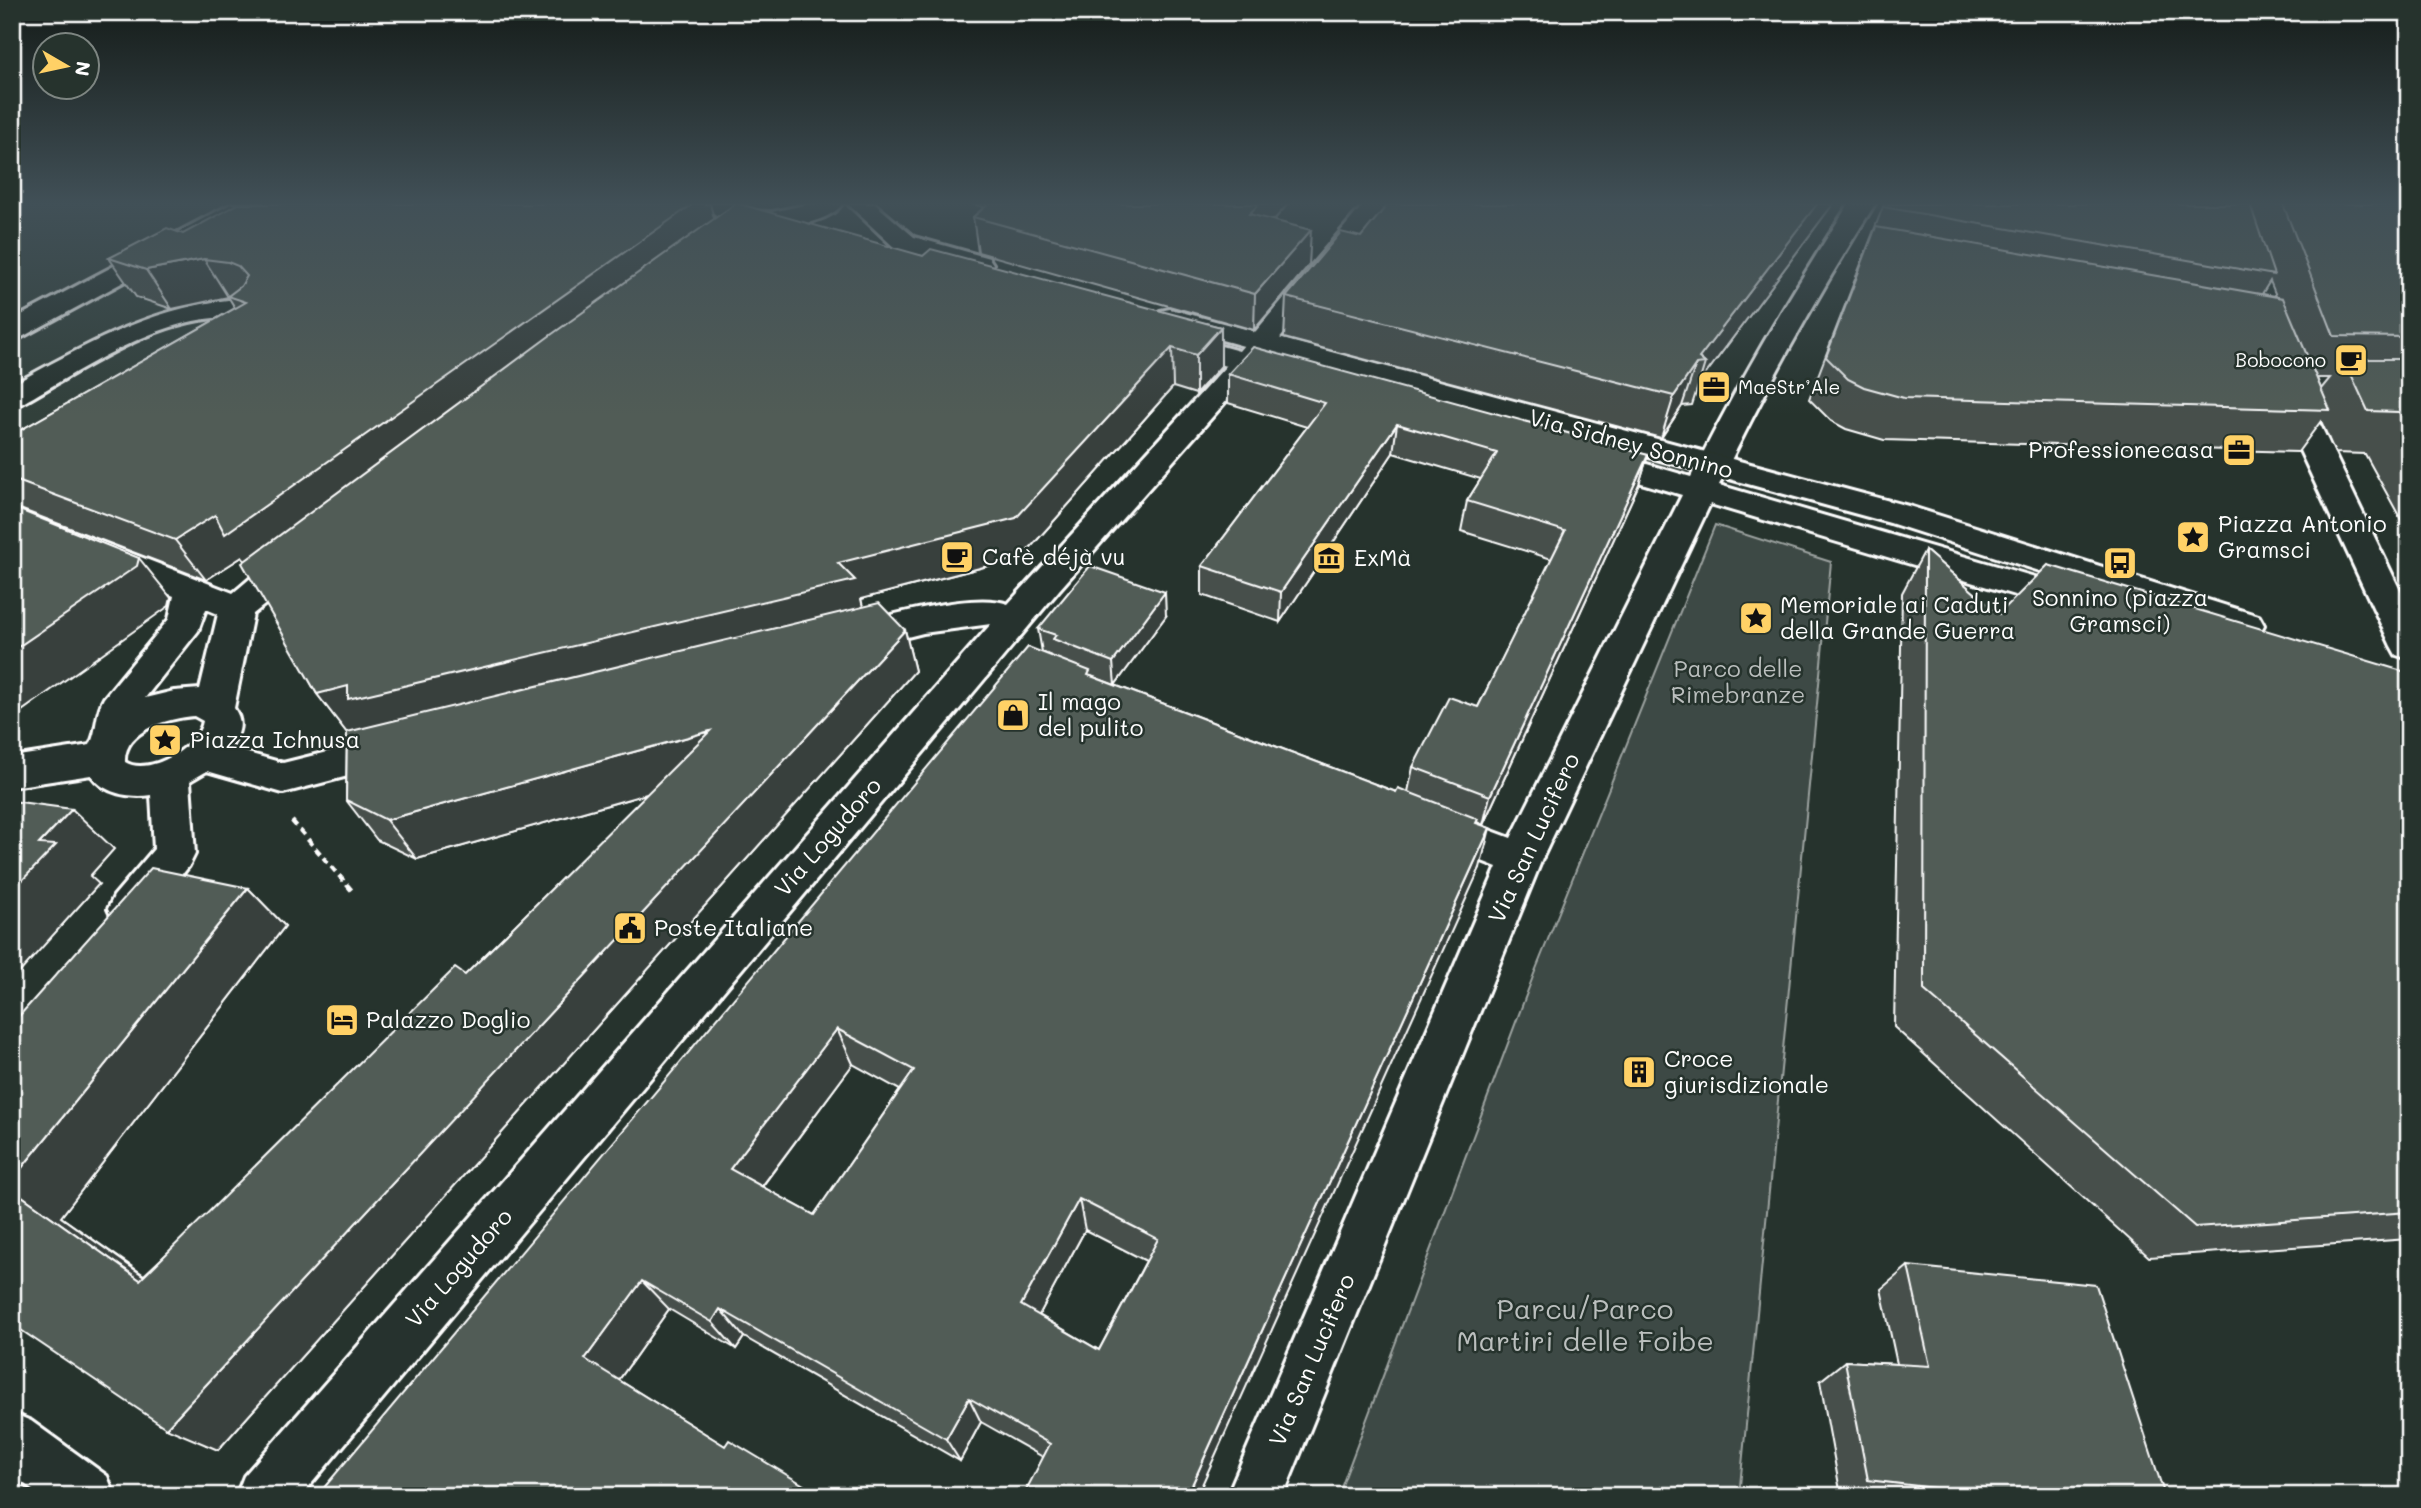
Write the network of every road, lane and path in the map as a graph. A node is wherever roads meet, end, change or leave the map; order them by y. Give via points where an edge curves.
1 (117, 274) edge
2 (932, 274) edge
3 (1319, 274) edge
4 (1831, 274) edge
5 (987, 290) edge
6 (1148, 323) edge
7 (12, 331) edge
8 (205, 339) edge
9 (1254, 353) junction
10 (2295, 382) edge
11 (12, 397) edge
12 (1706, 477) junction
13 (12, 518) edge
14 (327, 539) edge
15 (192, 592) junction
16 (237, 608) junction
17 (1015, 620) junction
18 (2280, 636) edge
19 (2409, 646) edge
20 (816, 647) edge
21 (2250, 655) edge
22 (215, 710) junction
23 (430, 742) edge
24 (109, 748) junction
25 (205, 755) junction
26 (12, 772) edge
27 (170, 776) junction
28 (1406, 814) edge
29 (290, 817) dead end
30 (1521, 859) junction
31 (354, 893) dead end
32 (102, 940) edge
33 (12, 1440) edge
34 (88, 1496) edge
35 (264, 1496) edge
36 (1255, 1496) edge

1 - 7 street
2 - 5 street
3 - 9 street, Via Logudoro
4 - 12 street, Via San Lucifero
6 - 9 street
8 - 11 street via 243,328 254,315 242,309 223,309 121,338
9 - 12 street
9 - 17 street, Via Logudoro
10 - 19 street via 2305,429
12 - 18 street, Via Sidney Sonnino via 1900,515
12 - 21 street
12 - 30 street, Via San Lucifero
13 - 15 street
14 - 16 street
15 - 16 street
15 - 24 street via 186,622 117,708
16 - 22 street
17 - 20 street via 990,611 923,621
17 - 35 street, Via Logudoro via 1004,660
22 - 24 street via 197,702 170,704 133,720
22 - 25 street via 221,728
23 - 25 street via 283,778
24 - 26 street
24 - 27 street via 105,766 124,781
25 - 27 street
27 - 32 street via 175,854
28 - 30 street
29 - 31 path
30 - 36 street, Via San Lucifero
33 - 34 street

